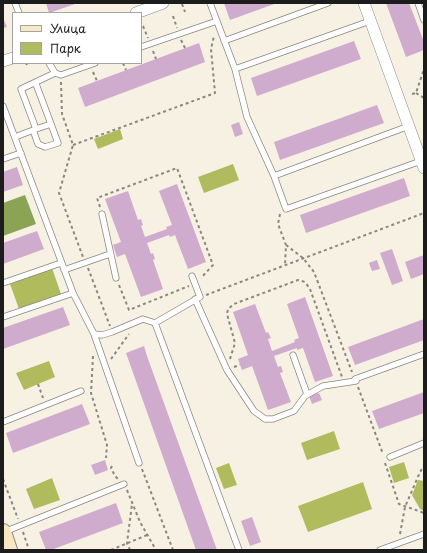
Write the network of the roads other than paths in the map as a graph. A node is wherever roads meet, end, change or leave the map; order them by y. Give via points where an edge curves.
1 (163, 3) edge
2 (210, 3) edge
3 (328, 3) edge
4 (364, 3) edge
5 (418, 3) edge
6 (139, 12) edge
7 (370, 20) junction
8 (424, 20) edge
9 (217, 21) junction
10 (224, 41) junction
11 (142, 47) edge
12 (50, 64) edge
13 (92, 64) edge
14 (235, 69) junction
15 (58, 74) junction
16 (36, 84) junction
17 (3, 106) edge
18 (5, 118) edge
19 (50, 124) junction
20 (409, 126) junction
21 (35, 130) junction
22 (14, 137) junction
23 (21, 153) junction
24 (3, 159) edge
25 (423, 164) edge
26 (274, 176) junction
27 (102, 214) road end
28 (110, 254) junction
29 (61, 263) junction
30 (64, 270) junction
31 (192, 276) dead end
32 (116, 278) road end
33 (3, 284) edge
34 (73, 293) junction
35 (198, 298) junction
36 (3, 317) edge
37 (155, 323) junction
38 (94, 334) junction
39 (293, 354) dead end
40 (424, 354) edge
41 (81, 391) dead end
42 (307, 394) junction
43 (3, 422) edge
44 (424, 444) edge
45 (390, 457) dead end
46 (139, 463) road end
47 (124, 484) road end
48 (3, 532) edge
49 (424, 534) edge
50 (9, 550) edge
51 (239, 550) edge
52 (380, 550) edge

1 - 6 street
2 - 9 lane
3 - 10 lane
4 - 7 street
5 - 8 lane
7 - 14 lane
7 - 20 street
9 - 10 lane
9 - 11 lane
10 - 14 lane
12 - 15 lane
13 - 15 lane
14 - 26 lane via 247,117
15 - 16 lane
16 - 19 lane
16 - 21 lane via 21,89
17 - 18 lane
18 - 22 lane
19 - 21 lane
19 - 21 lane via 58,142 51,145 45,147 38,144
20 - 25 street
20 - 26 lane
21 - 22 lane
22 - 23 lane
23 - 24 lane
23 - 29 lane
25 - 26 lane via 286,209
27 - 28 lane
28 - 30 lane
28 - 32 lane
29 - 30 lane
29 - 33 lane
30 - 34 lane
31 - 35 lane
34 - 36 lane
34 - 38 lane
35 - 37 lane
35 - 42 lane via 227,370 254,411 265,419 273,419 294,411
37 - 38 lane via 142,319 112,332
37 - 51 lane
38 - 46 lane
39 - 42 lane
40 - 42 lane via 355,380 323,386
41 - 43 lane
44 - 45 lane
47 - 48 lane
48 - 50 main road
49 - 52 lane

